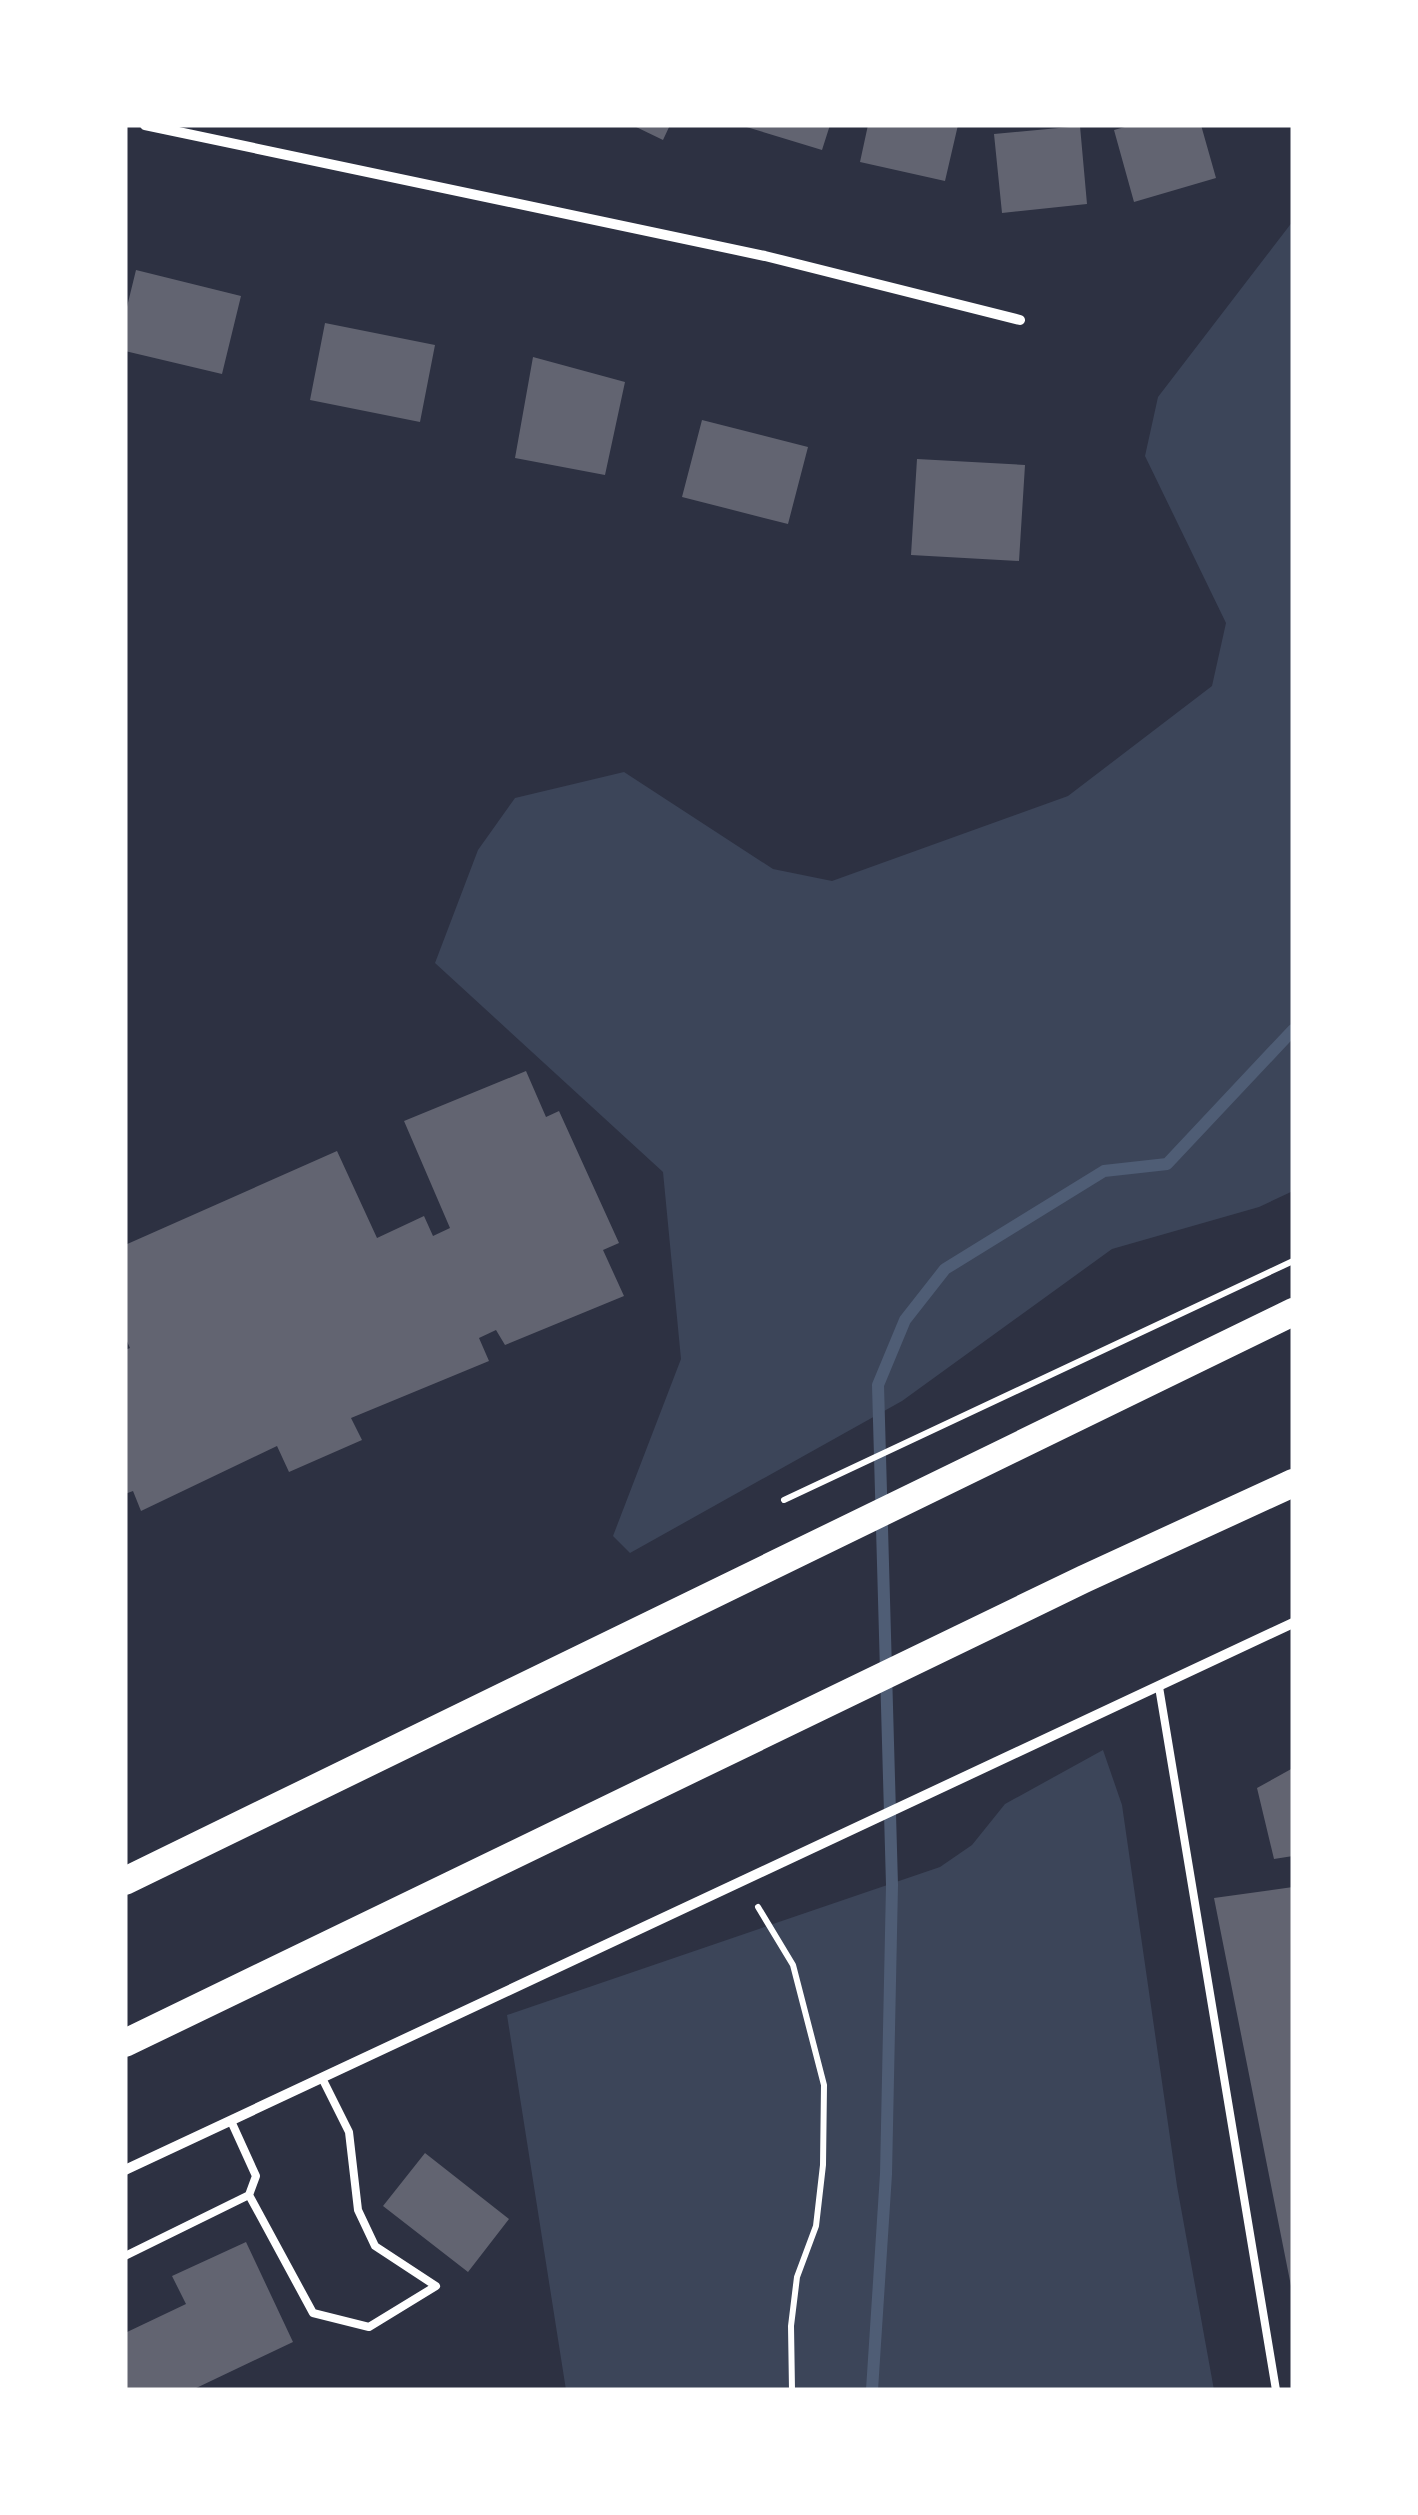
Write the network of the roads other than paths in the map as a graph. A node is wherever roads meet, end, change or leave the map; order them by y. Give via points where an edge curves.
1 (146, 125) edge
2 (1020, 320) dead end
3 (1293, 1312) edge
4 (1293, 1483) edge
5 (1293, 1622) edge
6 (1159, 1687) junction
7 (125, 1881) edge
8 (125, 2044) edge
9 (322, 2078) junction
10 (231, 2121) junction
11 (125, 2170) edge
12 (249, 2194) junction
13 (125, 2256) edge
14 (1276, 2390) edge

1 - 2 street via 765,256
3 - 7 highway
4 - 8 highway
5 - 6 street
6 - 9 street
6 - 14 lane
9 - 10 street
9 - 12 lane via 349,2132 358,2210 375,2246 436,2286 369,2327 313,2314
10 - 11 street
10 - 12 lane via 256,2176
12 - 13 lane

